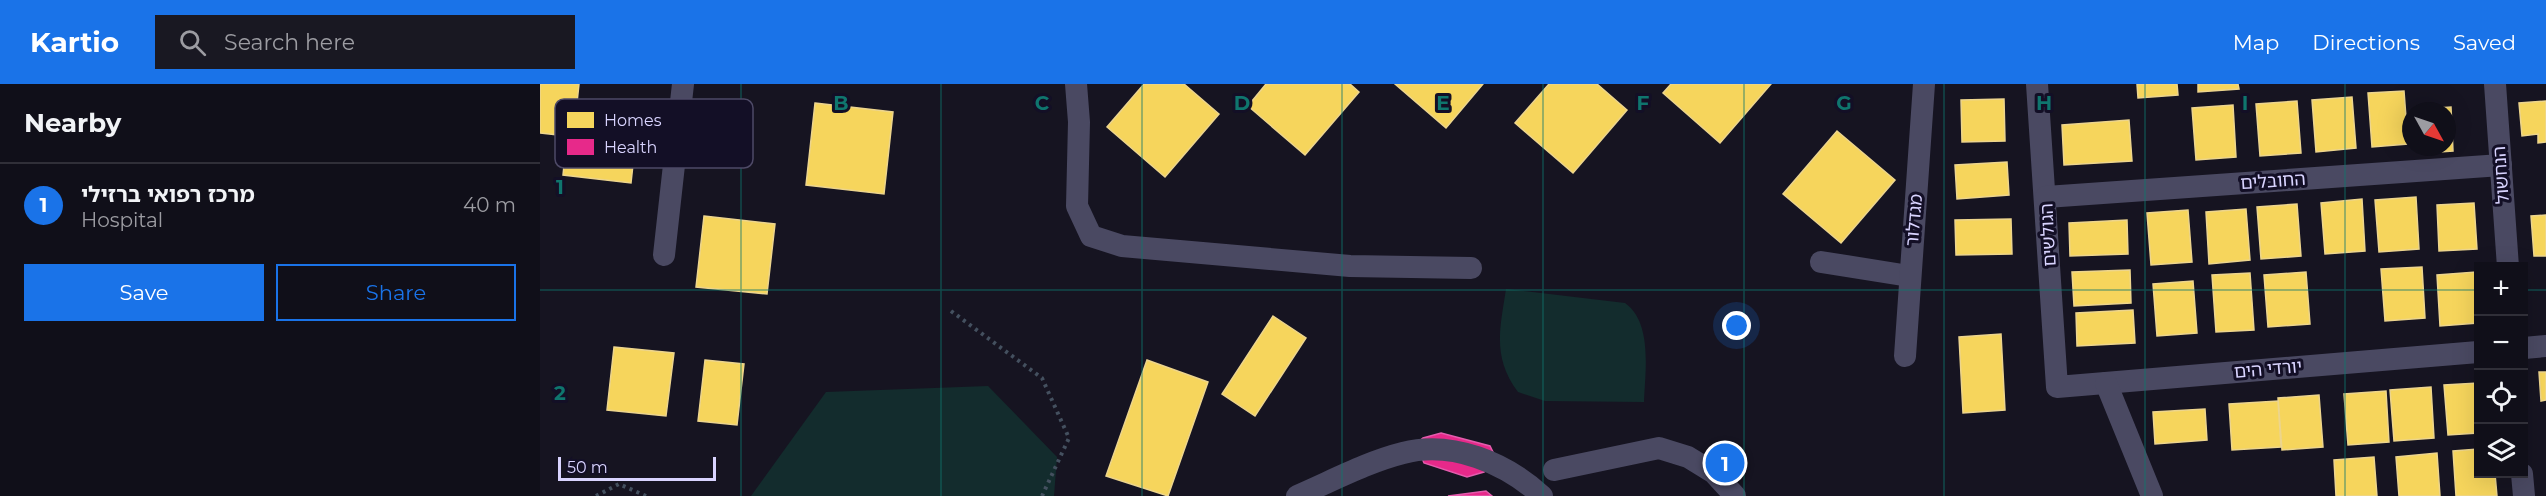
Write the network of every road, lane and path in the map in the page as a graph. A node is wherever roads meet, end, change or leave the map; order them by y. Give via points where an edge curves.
1 (683, 84) edge
2 (1076, 84) edge
3 (1924, 84) edge
4 (2037, 84) edge
5 (2495, 84) edge
6 (681, 99) edge
7 (2501, 165) junction
8 (674, 168) edge
9 (2046, 197) junction
10 (664, 255) dead end
11 (1821, 262) dead end
12 (2508, 262) edge
13 (1471, 268) dead end
14 (1909, 276) junction
15 (951, 311) dead end
16 (2546, 346) edge
17 (2528, 348) edge
18 (2474, 352) edge
19 (1905, 356) dead end
20 (2106, 383) junction
21 (2057, 387) joint
22 (1554, 470) dead end
23 (2522, 478) edge
24 (596, 496) edge
25 (646, 496) edge
26 (1042, 496) edge
27 (1297, 496) edge
28 (1542, 496) edge
29 (1735, 496) edge
30 (2152, 496) edge
31 (2524, 496) edge

1 - 6 street
2 - 13 street via 1077,206 1091,236 1122,246 1316,263
3 - 14 street, מגדלור
4 - 9 street, הגולשים
5 - 7 street, הנחשול
7 - 9 street, החובלים
7 - 12 street, הנחשול
8 - 10 street
9 - 21 street, הגולשים
11 - 14 street
14 - 19 street, מגדלור
15 - 26 path via 1042,378 1068,438
16 - 17 street
18 - 20 street, יורדי הים
20 - 21 street, יורדי הים
20 - 30 street
22 - 29 street via 1659,448 1688,457 1714,473
23 - 31 street
24 - 25 path via 618,484
27 - 28 street via 1404,452 1441,450 1471,455 1495,465

